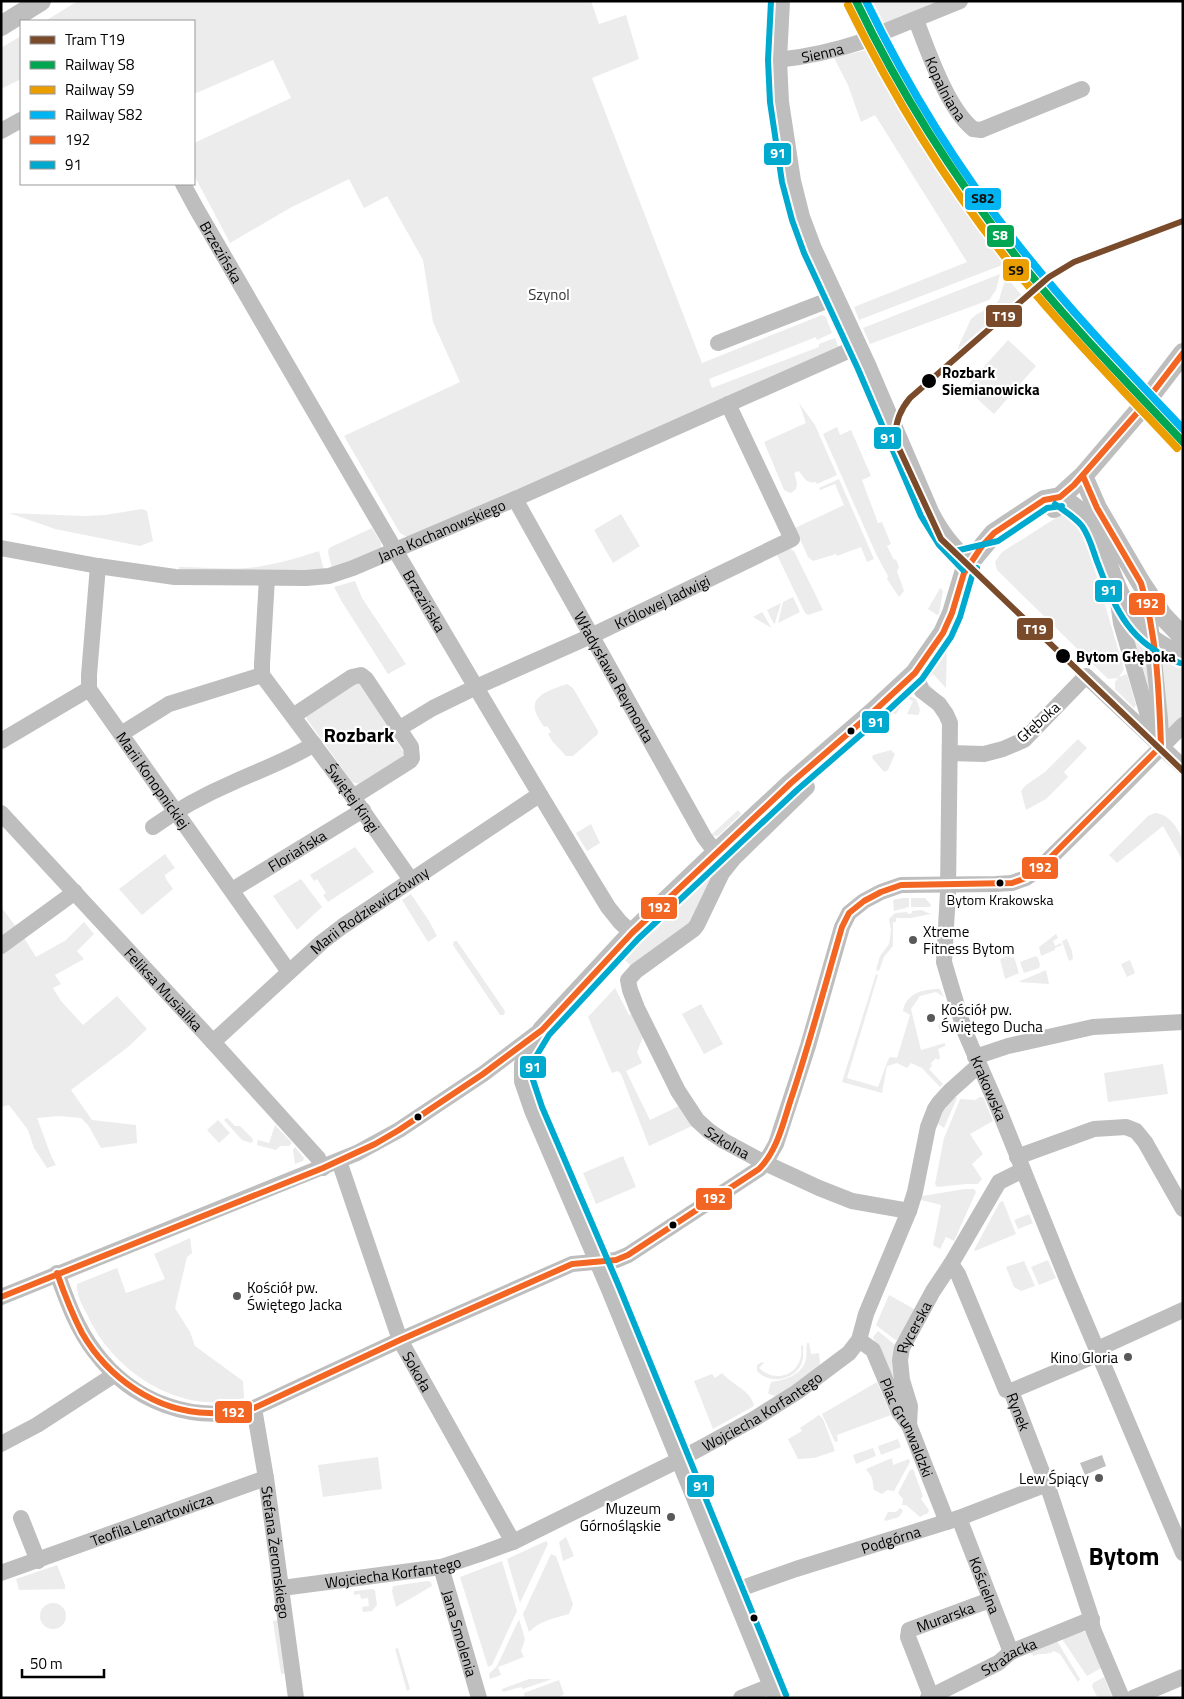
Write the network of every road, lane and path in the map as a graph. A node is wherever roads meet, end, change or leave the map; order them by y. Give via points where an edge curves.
1 (41, 1) edge
2 (780, 1) edge
3 (960, 1) edge
4 (916, 20) junction
5 (1, 26) edge
6 (886, 31) dead end
7 (867, 40) dead end
8 (778, 60) junction
9 (1082, 90) dead end
10 (20, 121) edge
11 (1, 131) edge
12 (184, 185) edge
13 (834, 298) junction
14 (718, 343) dead end
15 (857, 348) junction
16 (1183, 353) edge
17 (728, 404) junction
18 (1083, 476) junction
19 (1060, 497) junction
20 (514, 499) junction
21 (994, 533) junction
22 (949, 544) junction
23 (1, 548) edge
24 (394, 550) junction
25 (969, 564) junction
26 (98, 566) junction
27 (268, 578) junction
28 (1141, 583) junction
29 (1116, 586) junction
30 (591, 636) junction
31 (1183, 637) edge
32 (1153, 641) junction
33 (1183, 655) edge
34 (915, 673) junction
35 (262, 674) junction
36 (476, 687) junction
37 (89, 690) junction
38 (293, 716) junction
39 (1183, 725) edge
40 (400, 728) junction
41 (121, 734) junction
42 (1, 742) edge
43 (314, 744) junction
44 (1161, 746) junction
45 (950, 753) junction
46 (1183, 767) edge
47 (807, 787) dead end
48 (539, 795) junction
49 (358, 804) junction
50 (176, 812) junction
51 (1, 813) edge
52 (153, 827) dead end
53 (716, 853) junction
54 (411, 880) junction
55 (948, 885) junction
56 (232, 890) junction
57 (75, 892) junction
58 (632, 932) junction
59 (1, 946) edge
60 (289, 972) junction
61 (1183, 1022) edge
62 (542, 1030) junction
63 (214, 1042) junction
64 (977, 1061) junction
65 (339, 1161) junction
66 (766, 1162) junction
67 (1020, 1164) junction
68 (323, 1168) junction
69 (1183, 1209) edge
70 (909, 1211) junction
71 (599, 1261) junction
72 (951, 1264) junction
73 (57, 1273) junction
74 (1, 1297) edge
75 (1183, 1310) edge
76 (400, 1340) junction
77 (860, 1340) junction
78 (1099, 1354) junction
79 (114, 1375) junction
80 (1010, 1392) junction
81 (254, 1408) junction
82 (909, 1425) junction
83 (1, 1444) edge
84 (680, 1458) junction
85 (266, 1478) junction
86 (1047, 1484) junction
87 (21, 1518) dead end
88 (953, 1520) junction
89 (513, 1542) junction
90 (1181, 1543) edge
91 (38, 1561) junction
92 (441, 1567) junction
93 (1, 1573) edge
94 (282, 1588) junction
95 (734, 1591) junction
96 (990, 1600) junction
97 (1092, 1619) junction
98 (1011, 1652) junction
99 (1183, 1677) edge
100 (776, 1692) edge
101 (937, 1696) edge
102 (296, 1698) edge
103 (479, 1698) edge
104 (741, 1698) edge
105 (1122, 1698) edge
106 (1133, 1698) edge

1 - 5 main road
2 - 8 main road
3 - 4 street
4 - 6 street
4 - 9 street, Kopalniana via 948,96 958,114 973,129 981,130
7 - 8 street, Sienna via 842,49
8 - 13 main road via 779,102 796,201 807,236
10 - 11 street
12 - 24 street, Brzezińska
13 - 14 street
13 - 15 main road
15 - 17 street, Jana Kochanowskiego
15 - 22 main road via 929,512
16 - 18 main road
17 - 20 street, Jana Kochanowskiego
17 - 30 street, Królowej Jadwigi via 792,538
18 - 19 main road
18 - 28 main road via 1097,508
19 - 21 main road via 1044,500
19 - 25 main road via 1052,511
19 - 29 main road via 1081,512 1092,526
20 - 24 street, Jana Kochanowskiego
20 - 30 street, Władysława Reymonta
21 - 22 main road
21 - 25 main road
22 - 25 main road
23 - 26 street, Jana Kochanowskiego
24 - 27 street, Jana Kochanowskiego via 328,576
24 - 36 street, Brzezińska
25 - 34 main road via 946,628
26 - 27 street, Jana Kochanowskiego via 176,577
26 - 37 street
27 - 35 street
28 - 31 main road via 1170,625
28 - 32 street via 1150,614
29 - 32 main road via 1135,623
29 - 44 street via 1121,623 1149,719
30 - 36 street, Królowej Jadwigi
30 - 53 street, Władysława Reymonta
32 - 33 main road
32 - 44 street
34 - 45 street, Krakowska via 922,692 939,704 946,714 950,724
34 - 53 main road
35 - 38 street, Świętej Kingi
35 - 41 street via 169,704
36 - 40 street, Królowej Jadwigi
36 - 48 street, Brzezińska
37 - 41 street, Marii Konopnickiej
37 - 42 street
38 - 40 street via 352,677 361,675
38 - 43 street, Świętej Kingi
39 - 44 street
40 - 49 street, Floriańska via 411,747 412,758
41 - 50 street, Marii Konopnickiej
43 - 49 street, Świętej Kingi
43 - 50 street
44 - 45 street, Głęboka via 1086,676 1024,740 984,754
44 - 46 street
44 - 55 street via 1073,837 1026,878 1012,883
45 - 55 street, Krakowska
47 - 66 street, Szkolna via 722,873 698,925 628,980 637,1008 678,1092 697,1120 724,1141
48 - 54 street, Marii Rodziewiczówny
48 - 58 street, Brzezińska via 608,907
49 - 54 street, Świętej Kingi
49 - 56 street, Floriańska
50 - 52 street
50 - 56 street, Marii Konopnickiej
51 - 57 street, Feliksa Musialika
53 - 58 main road
54 - 60 street, Marii Rodziewiczówny via 329,937
55 - 64 street, Krakowska via 944,962
55 - 66 street via 902,885 878,893 849,912 776,1144
56 - 60 street, Marii Konopnickiej
57 - 59 street
57 - 63 street, Feliksa Musialika
58 - 62 main road
60 - 63 street, Marii Rodziewiczówny
61 - 64 street via 1093,1027 1008,1046
62 - 65 street via 399,1130
62 - 71 main road via 525,1060 526,1088
63 - 68 street, Feliksa Musialika via 318,1158
64 - 67 street, Krakowska
64 - 70 street via 935,1110 928,1127
65 - 68 street
65 - 76 street, Sokoła
66 - 70 street, Szkolna via 852,1201
66 - 71 street via 628,1255
67 - 69 street, Rycerska via 1094,1128 1126,1126 1136,1131 1145,1142
67 - 72 street, Rycerska via 999,1182
67 - 78 street, Krakowska
68 - 73 street
70 - 77 street via 866,1314
71 - 76 street via 574,1263
71 - 84 main road
72 - 80 street via 1006,1390
72 - 82 street, Rycerska via 902,1348 900,1360 910,1406
73 - 74 street
73 - 79 street via 80,1328
75 - 78 street, Rynek via 1104,1346
76 - 81 street
76 - 89 street, Sokoła
77 - 82 street, Plac Grunwaldzki via 873,1350 898,1412
77 - 84 street, Wojciecha Korfantego via 849,1353 797,1392
78 - 80 street, Rynek
78 - 90 street
79 - 81 street via 162,1404 192,1413 228,1413
79 - 83 street via 37,1425
80 - 86 street, Rynek
81 - 85 street, Stefana Żeromskiego
82 - 88 street, Plac Grunwaldzki
84 - 89 street, Wojciecha Korfantego
84 - 95 main road
85 - 91 street, Teofila Lenartowicza
85 - 94 street, Stefana Żeromskiego
86 - 88 street, Podgórna
86 - 97 street, Rynek
87 - 91 street
88 - 95 street, Podgórna
88 - 96 street, Kościelna
89 - 92 street, Wojciecha Korfantego
91 - 93 street, Teofila Lenartowicza
92 - 94 street, Wojciecha Korfantego
92 - 103 street, Jana Smolenia
94 - 102 street, Stefana Żeromskiego
95 - 100 main road
96 - 98 street, Kościelna
96 - 101 street, Murarska via 909,1630 908,1636
97 - 98 street, Strażacka
97 - 105 street, Rynek via 1093,1629
98 - 101 street, Strażacka via 998,1663
99 - 106 street
100 - 104 street

